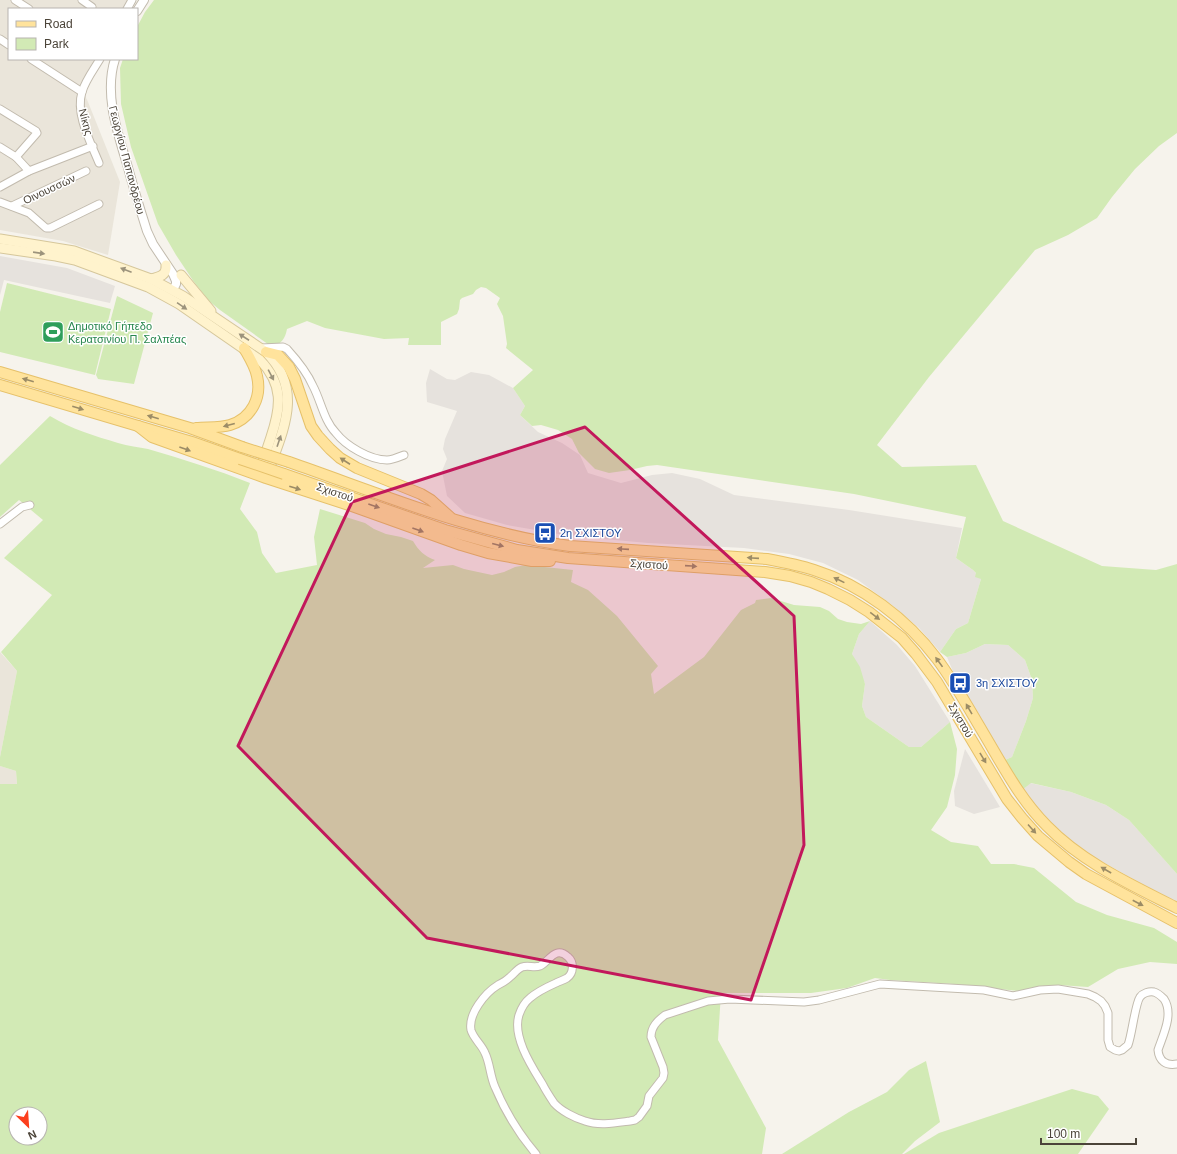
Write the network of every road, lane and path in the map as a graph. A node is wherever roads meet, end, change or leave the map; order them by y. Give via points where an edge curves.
1 (15, 0) edge
2 (82, 0) edge
3 (144, 0) edge
4 (92, 7) dead end
5 (27, 8) edge
6 (138, 9) edge
7 (33, 60) edge
8 (99, 60) edge
9 (115, 60) edge
10 (82, 92) junction
11 (0, 109) edge
12 (93, 146) junction
13 (0, 147) edge
14 (16, 157) junction
15 (99, 163) dead end
16 (29, 171) junction
17 (86, 171) dead end
18 (0, 187) edge
19 (0, 202) edge
20 (99, 204) dead end
21 (12, 206) junction
22 (0, 239) edge
23 (0, 248) edge
24 (162, 256) junction
25 (166, 265) junction
26 (181, 275) junction
27 (152, 279) junction
28 (173, 290) junction
29 (183, 296) junction
30 (221, 322) junction
31 (244, 348) junction
32 (263, 350) junction
33 (0, 372) edge
34 (0, 385) edge
35 (138, 426) junction
36 (190, 428) junction
37 (404, 455) dead end
38 (262, 477) junction
39 (30, 505) dead end
40 (451, 519) junction
41 (0, 524) edge
42 (568, 558) junction
43 (1177, 908) edge
44 (1177, 923) edge
45 (1177, 1064) edge
46 (536, 1154) edge

1 - 5 street
2 - 4 street
3 - 6 street
7 - 10 street
8 - 10 street, Νίκης
9 - 24 street, Γεωργίου Παπανδρέου via 111,78 114,116 147,231
10 - 12 street, Νίκης via 82,120
11 - 14 street via 37,133
12 - 15 street, Νίκης
12 - 16 street
13 - 14 street
14 - 16 street
16 - 18 street
17 - 21 street, Οινουσσών
19 - 21 street
20 - 21 street via 50,228 46,228 29,212
27 -> 22 main road via 74,251
23 -> 31 main road via 75,260 148,287 179,304
24 - 25 street, Γεωργίου Παπανδρέου
24 - 26 street, Γεωργίου Παπανδρέου
25 - 27 main road via 165,272
25 - 28 street, Γεωργίου Παπανδρέου via 176,280
26 - 29 street via 186,288
26 - 30 main road
27 - 28 main road
28 - 29 main road
29 - 30 main road
32 -> 30 main road
31 -> 36 main road via 255,367 259,383 254,406 245,417 231,425
31 -> 38 main road via 266,367 278,394 276,422
32 - 37 street via 287,348 313,386 328,422 336,434 347,443 375,458 387,460
38 -> 32 main road via 287,417 288,400 281,372
40 -> 32 main road via 421,494 357,468 340,458 311,426 289,367 278,355
36 -> 33 main road, Σχιστού
34 -> 35 main road, Σχιστού
35 -> 38 main road via 152,437
35 -> 42 main road, Σχιστού, bridge via 192,442 465,536 517,550
36 - 40 main road, Σχιστού, bridge
38 -> 42 main road via 488,553 532,561
39 - 41 street via 22,507
43 -> 40 main road, Σχιστού via 1092,862 1075,851 1047,826 1017,791 937,659 911,629 856,588 816,570 792,563 767,559 570,546 521,538
42 -> 44 main road, Σχιστού via 765,572 811,582 850,600 902,638 924,663 949,700 1007,799 1038,836 1086,874
45 - 46 street via 1163,1062 1158,1054 1168,1014 1164,999 1152,991 1144,993 1138,1000 1128,1045 1119,1051 1112,1049 1108,1044 1108,1013 1101,1001 1088,994 1068,990 1050,989 1013,996 984,990 880,984 804,1002 730,999 708,1001 665,1015 652,1027 651,1037 664,1074 648,1096 647,1106 639,1117 630,1122 596,1124 578,1118 555,1104 529,1063 518,1032 517,1021 528,999 570,974 571,961 564,954 556,954 540,966 522,967 495,986 481,999 471,1021 471,1030 486,1054 494,1087 506,1112

